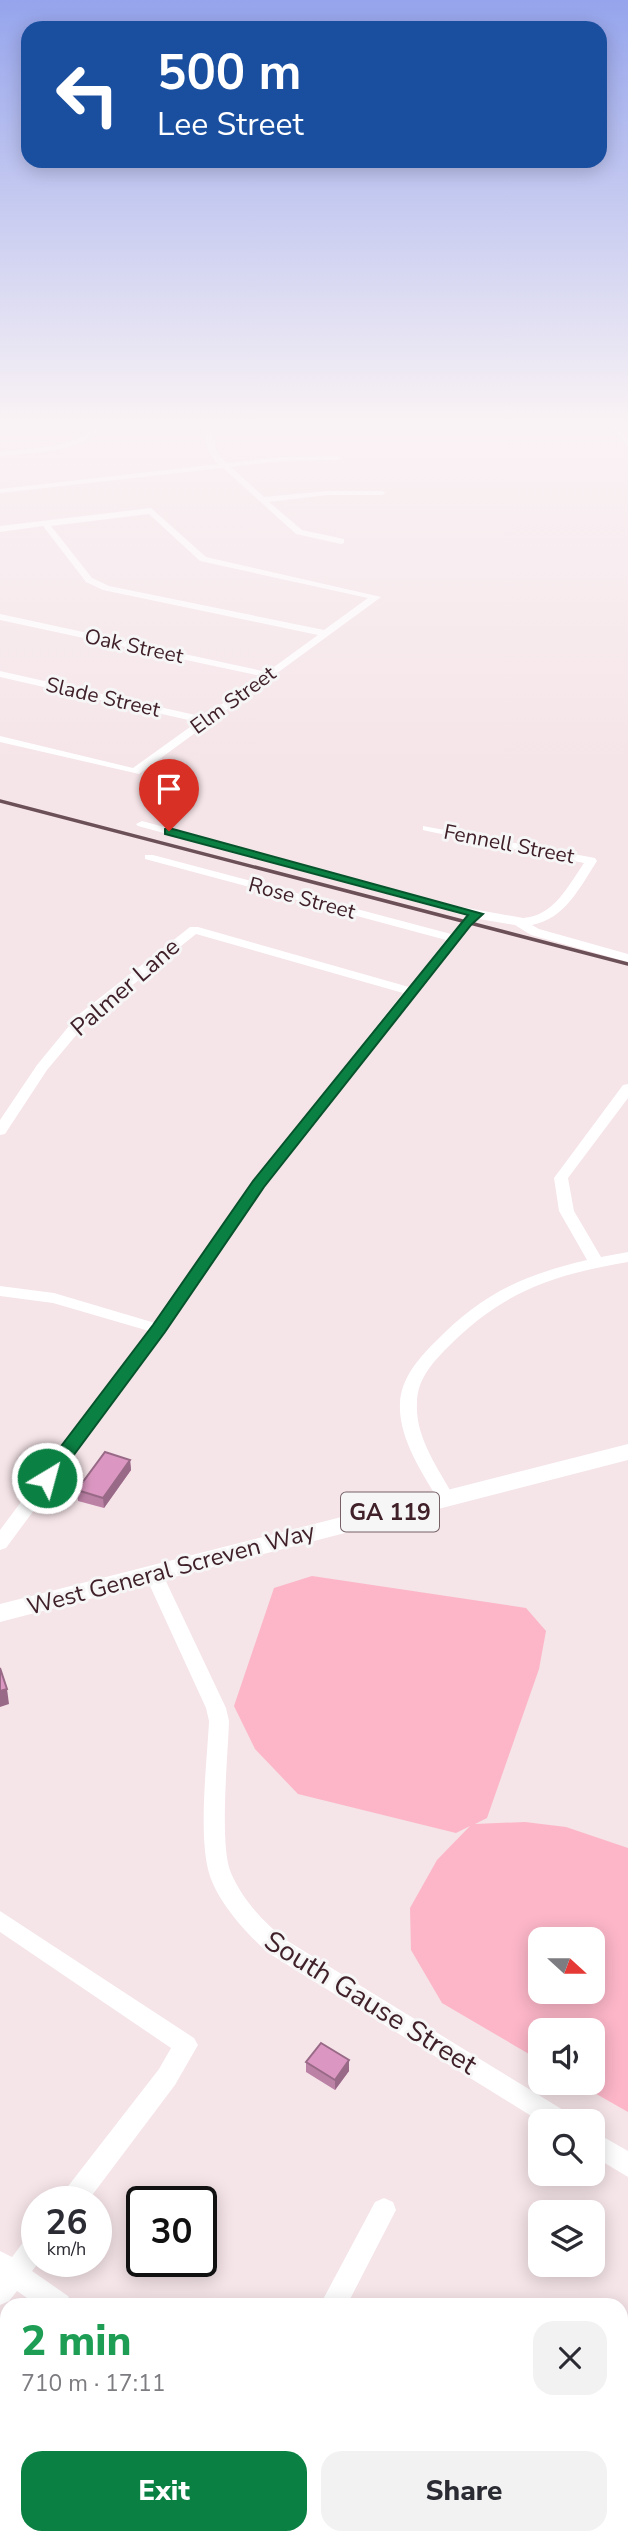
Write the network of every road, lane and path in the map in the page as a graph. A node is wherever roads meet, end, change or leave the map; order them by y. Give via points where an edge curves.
1 (60, 544) edge
2 (186, 544) edge
3 (0, 617) edge
4 (323, 633) junction
5 (0, 674) edge
6 (269, 674) junction
7 (206, 721) junction
8 (0, 739) edge
9 (142, 824) dead end
10 (427, 828) dead end
11 (149, 857) dead end
12 (477, 914) junction
13 (517, 921) junction
14 (455, 939) junction
15 (628, 958) edge
16 (413, 992) junction
17 (628, 1088) edge
18 (0, 1130) edge
19 (628, 1257) edge
20 (596, 1262) junction
21 (0, 1290) edge
22 (159, 1329) junction
23 (628, 1452) edge
24 (445, 1497) junction
25 (0, 1543) edge
26 (153, 1573) junction
27 (0, 1613) edge
28 (0, 1920) edge
29 (541, 2109) edge
30 (605, 2150) edge
31 (628, 2165) edge
32 (83, 2186) edge
33 (384, 2210) dead end
34 (21, 2261) edge
35 (5, 2277) edge
36 (46, 2298) edge
37 (337, 2298) edge

1 - 4 street via 89,580 106,588
2 - 4 street, Elm Street via 203,559 376,597
3 - 6 street, Oak Street
4 - 6 street, Elm Street
5 - 7 street, Slade Street
6 - 7 street, Elm Street
7 - 8 street, Elm Street via 135,772
9 - 12 street
10 - 13 street, Fennell Street via 591,861 548,915
11 - 14 street, Rose Street
12 - 13 street
12 - 14 street
13 - 15 street via 535,932
14 - 16 street
16 - 18 street, Palmer Lane via 194,930 83,1018
16 - 22 street via 258,1184
17 - 20 street via 561,1178 564,1207
19 - 20 street
20 - 24 street via 531,1282 477,1310 415,1378 409,1417
21 - 22 street via 54,1298
22 - 25 street
23 - 24 main road, West General Screven Way / GA 119
24 - 26 main road, West General Screven Way / GA 119
26 - 27 main road, West General Screven Way / GA 119
26 - 29 street, South Gause Street via 216,1708 220,1734 215,1846 220,1874 244,1914 278,1947
28 - 32 street via 186,2045 174,2068
30 - 31 street
33 - 37 street
34 - 35 street
35 - 36 street

